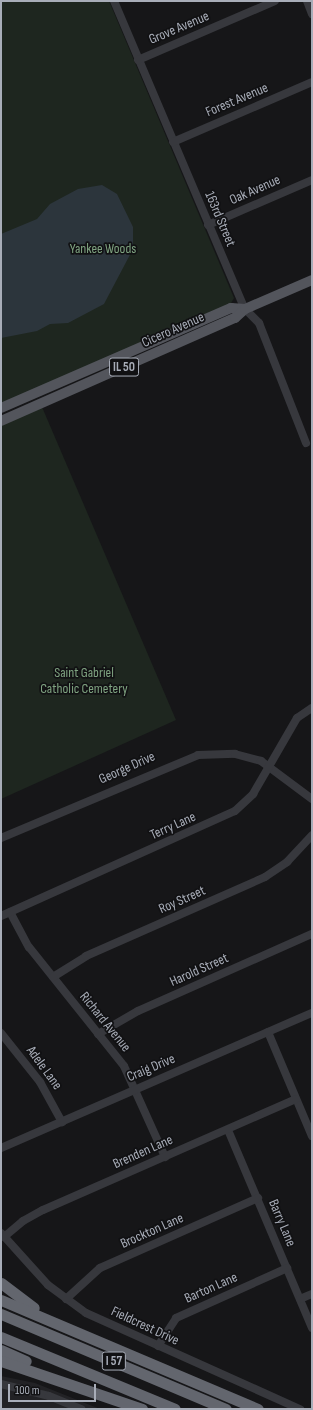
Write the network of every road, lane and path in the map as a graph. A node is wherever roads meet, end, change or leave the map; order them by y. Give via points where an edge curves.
1 (114, 1) edge
2 (275, 1) edge
3 (307, 1) edge
4 (312, 14) edge
5 (138, 60) junction
6 (312, 82) edge
7 (173, 142) junction
8 (312, 180) edge
9 (208, 225) junction
10 (312, 280) edge
11 (245, 309) junction
12 (1, 408) edge
13 (1, 421) edge
14 (306, 443) dead end
15 (312, 708) edge
16 (268, 766) junction
17 (312, 799) edge
18 (312, 835) edge
19 (1, 838) edge
20 (10, 912) junction
21 (1, 916) edge
22 (312, 934) edge
23 (53, 977) junction
24 (312, 1013) edge
25 (268, 1032) junction
26 (1, 1033) edge
27 (98, 1034) junction
28 (135, 1089) junction
29 (296, 1099) junction
30 (62, 1122) junction
31 (228, 1130) junction
32 (312, 1136) edge
33 (1, 1148) edge
34 (165, 1157) junction
35 (258, 1198) junction
36 (3, 1235) edge
37 (287, 1268) junction
38 (1, 1283) edge
39 (312, 1294) edge
40 (66, 1299) junction
41 (1, 1300) edge
42 (300, 1300) junction
43 (1, 1314) edge
44 (66, 1326) junction
45 (312, 1328) edge
46 (1, 1337) edge
47 (158, 1346) junction
48 (1, 1350) edge
49 (1, 1361) edge
50 (1, 1384) edge
51 (86, 1387) junction
52 (81, 1409) edge
53 (142, 1409) edge
54 (175, 1409) edge
55 (226, 1409) edge
56 (258, 1409) edge
57 (300, 1409) edge

1 - 5 street, 163rd Street
2 - 5 street, Grove Avenue
3 - 4 street
5 - 7 street, 163rd Street
6 - 7 street, Forest Avenue
7 - 9 street, 163rd Street
8 - 9 street, Oak Avenue
9 - 11 street, 163rd Street
10 - 11 main road, Cicero Avenue / IL 50
11 - 12 main road, Cicero Avenue / IL 50 via 231,308
11 - 13 main road, Cicero Avenue / IL 50 via 235,318
11 - 14 street, 163rd Street via 259,323
15 - 16 street, Terry Lane via 297,718
16 - 17 street, George Drive
16 - 19 street, George Drive via 235,754 184,758
16 - 20 street, Terry Lane via 253,794 235,811
18 - 23 street, Roy Street via 288,862 265,877 86,956
20 - 21 street, Terry Lane
20 - 23 street, Richard Avenue via 24,940
22 - 27 street, Harold Street via 138,1011
23 - 27 street, Richard Avenue
24 - 25 street, Craig Drive
25 - 28 street, Craig Drive
25 - 29 street
26 - 30 street, Adele Lane via 40,1082
27 - 28 street, Richard Avenue via 124,1066
28 - 30 street, Craig Drive
28 - 34 street, Richard Avenue
29 - 31 street, Brenden Lane
29 - 32 street
30 - 33 street, Craig Drive
31 - 34 street, Brenden Lane
31 - 35 street, Barry Lane
34 - 36 street, Brenden Lane via 43,1210
35 - 37 street, Barry Lane
35 - 40 street, Brockton Lane via 100,1268
36 - 40 street, Fieldcrest Drive via 40,1278
37 - 42 street, Barry Lane
37 - 47 street, Barton Lane via 176,1318
38 - 44 highway
39 - 42 street
40 - 47 street, Fieldcrest Drive
41 - 44 highway
42 - 45 street, Barry Lane
43 - 55 highway, I 57
44 - 56 highway
46 - 54 highway, I 57
47 - 57 street, Fieldcrest Drive
48 - 51 highway
49 - 51 highway
50 - 52 street via 49,1396
51 - 53 highway

